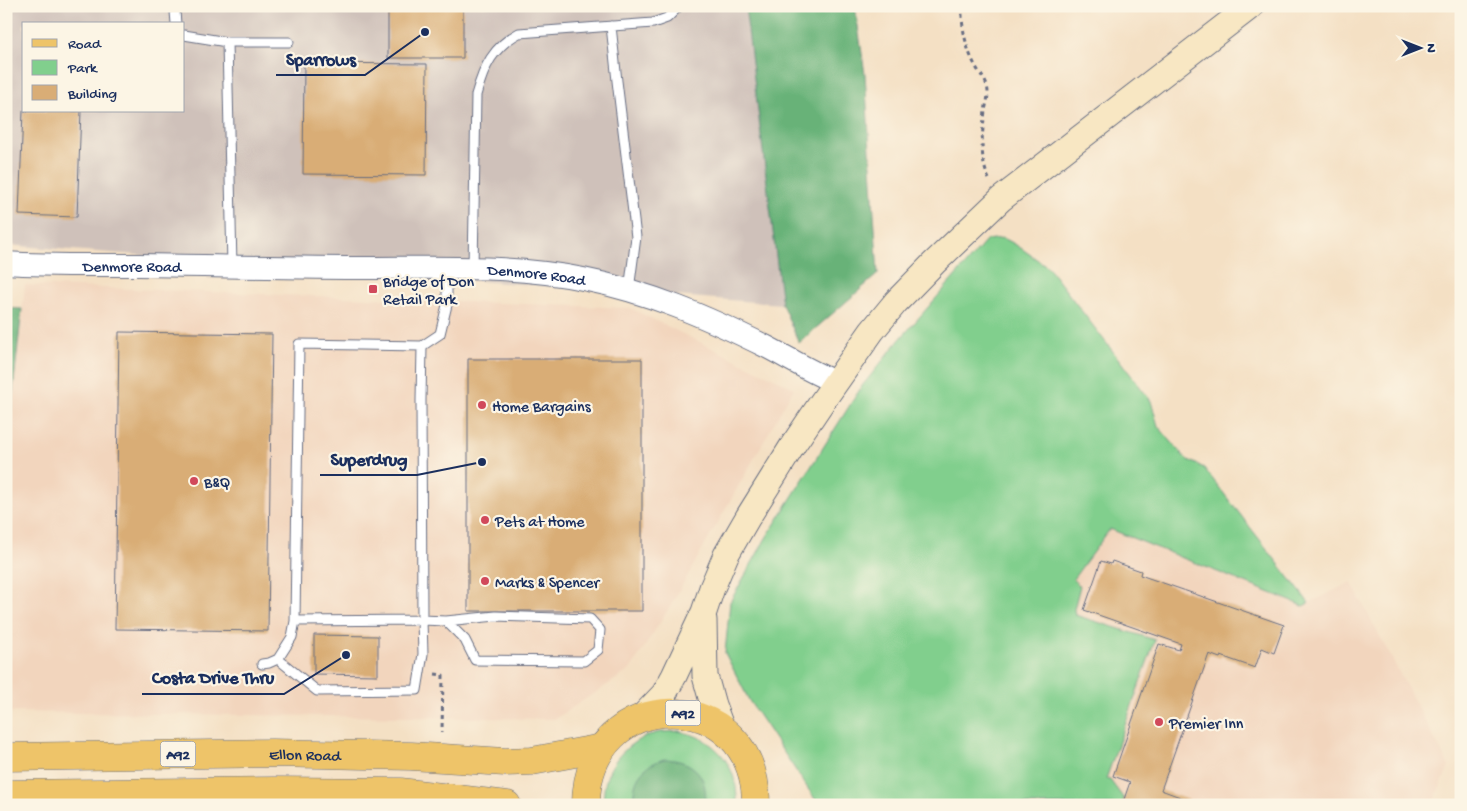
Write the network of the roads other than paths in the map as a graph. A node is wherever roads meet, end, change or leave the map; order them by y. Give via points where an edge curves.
1 (678, 6) edge
2 (1251, 6) edge
3 (176, 11) dead end
4 (176, 22) edge
5 (611, 26) junction
6 (185, 35) edge
7 (227, 42) junction
8 (289, 42) dead end
9 (6, 263) edge
10 (232, 266) junction
11 (448, 268) junction
12 (473, 268) junction
13 (629, 290) junction
14 (422, 346) junction
15 (835, 382) junction
16 (704, 612) junction
17 (422, 620) junction
18 (295, 621) junction
19 (446, 621) junction
20 (278, 658) junction
21 (262, 664) dead end
22 (641, 718) junction
23 (722, 729) junction
24 (602, 748) junction
25 (6, 757) edge
26 (6, 794) edge
27 (761, 800) edge
28 (507, 805) edge
29 (586, 805) edge

1 - 5 lane via 666,18 653,23
2 - 15 main road via 1001,199 896,302
3 - 4 lane
5 - 12 lane via 520,33 507,39 494,53 482,74 476,95
5 - 13 lane via 636,237
6 - 7 lane
7 - 8 lane
7 - 10 lane
9 - 10 street, Denmore Road
10 - 11 street, Denmore Road
11 - 12 street, Denmore Road
11 - 14 lane via 447,305 440,334
12 - 13 street, Denmore Road via 534,272
13 - 15 street, Denmore Road via 695,313
14 - 17 lane
14 - 18 lane via 299,344
15 - 16 main road via 726,555
16 - 22 main road via 664,694
16 - 23 main road via 705,676
17 - 18 lane
17 - 19 lane
17 - 20 lane via 424,654 417,690 317,691
18 - 20 lane via 292,637
19 - 19 lane via 496,616 590,619 600,630 598,650 584,661 475,660 465,640
20 - 21 lane
22 - 23 main road, A92 via 669,712 683,713
22 - 24 main road, A92 via 620,730
23 - 27 main road, A92 via 746,756
24 - 25 main road, Ellon Road / A92 via 532,761 505,762 272,753
24 - 29 main road, A92 via 589,775
26 - 28 main road via 400,792

